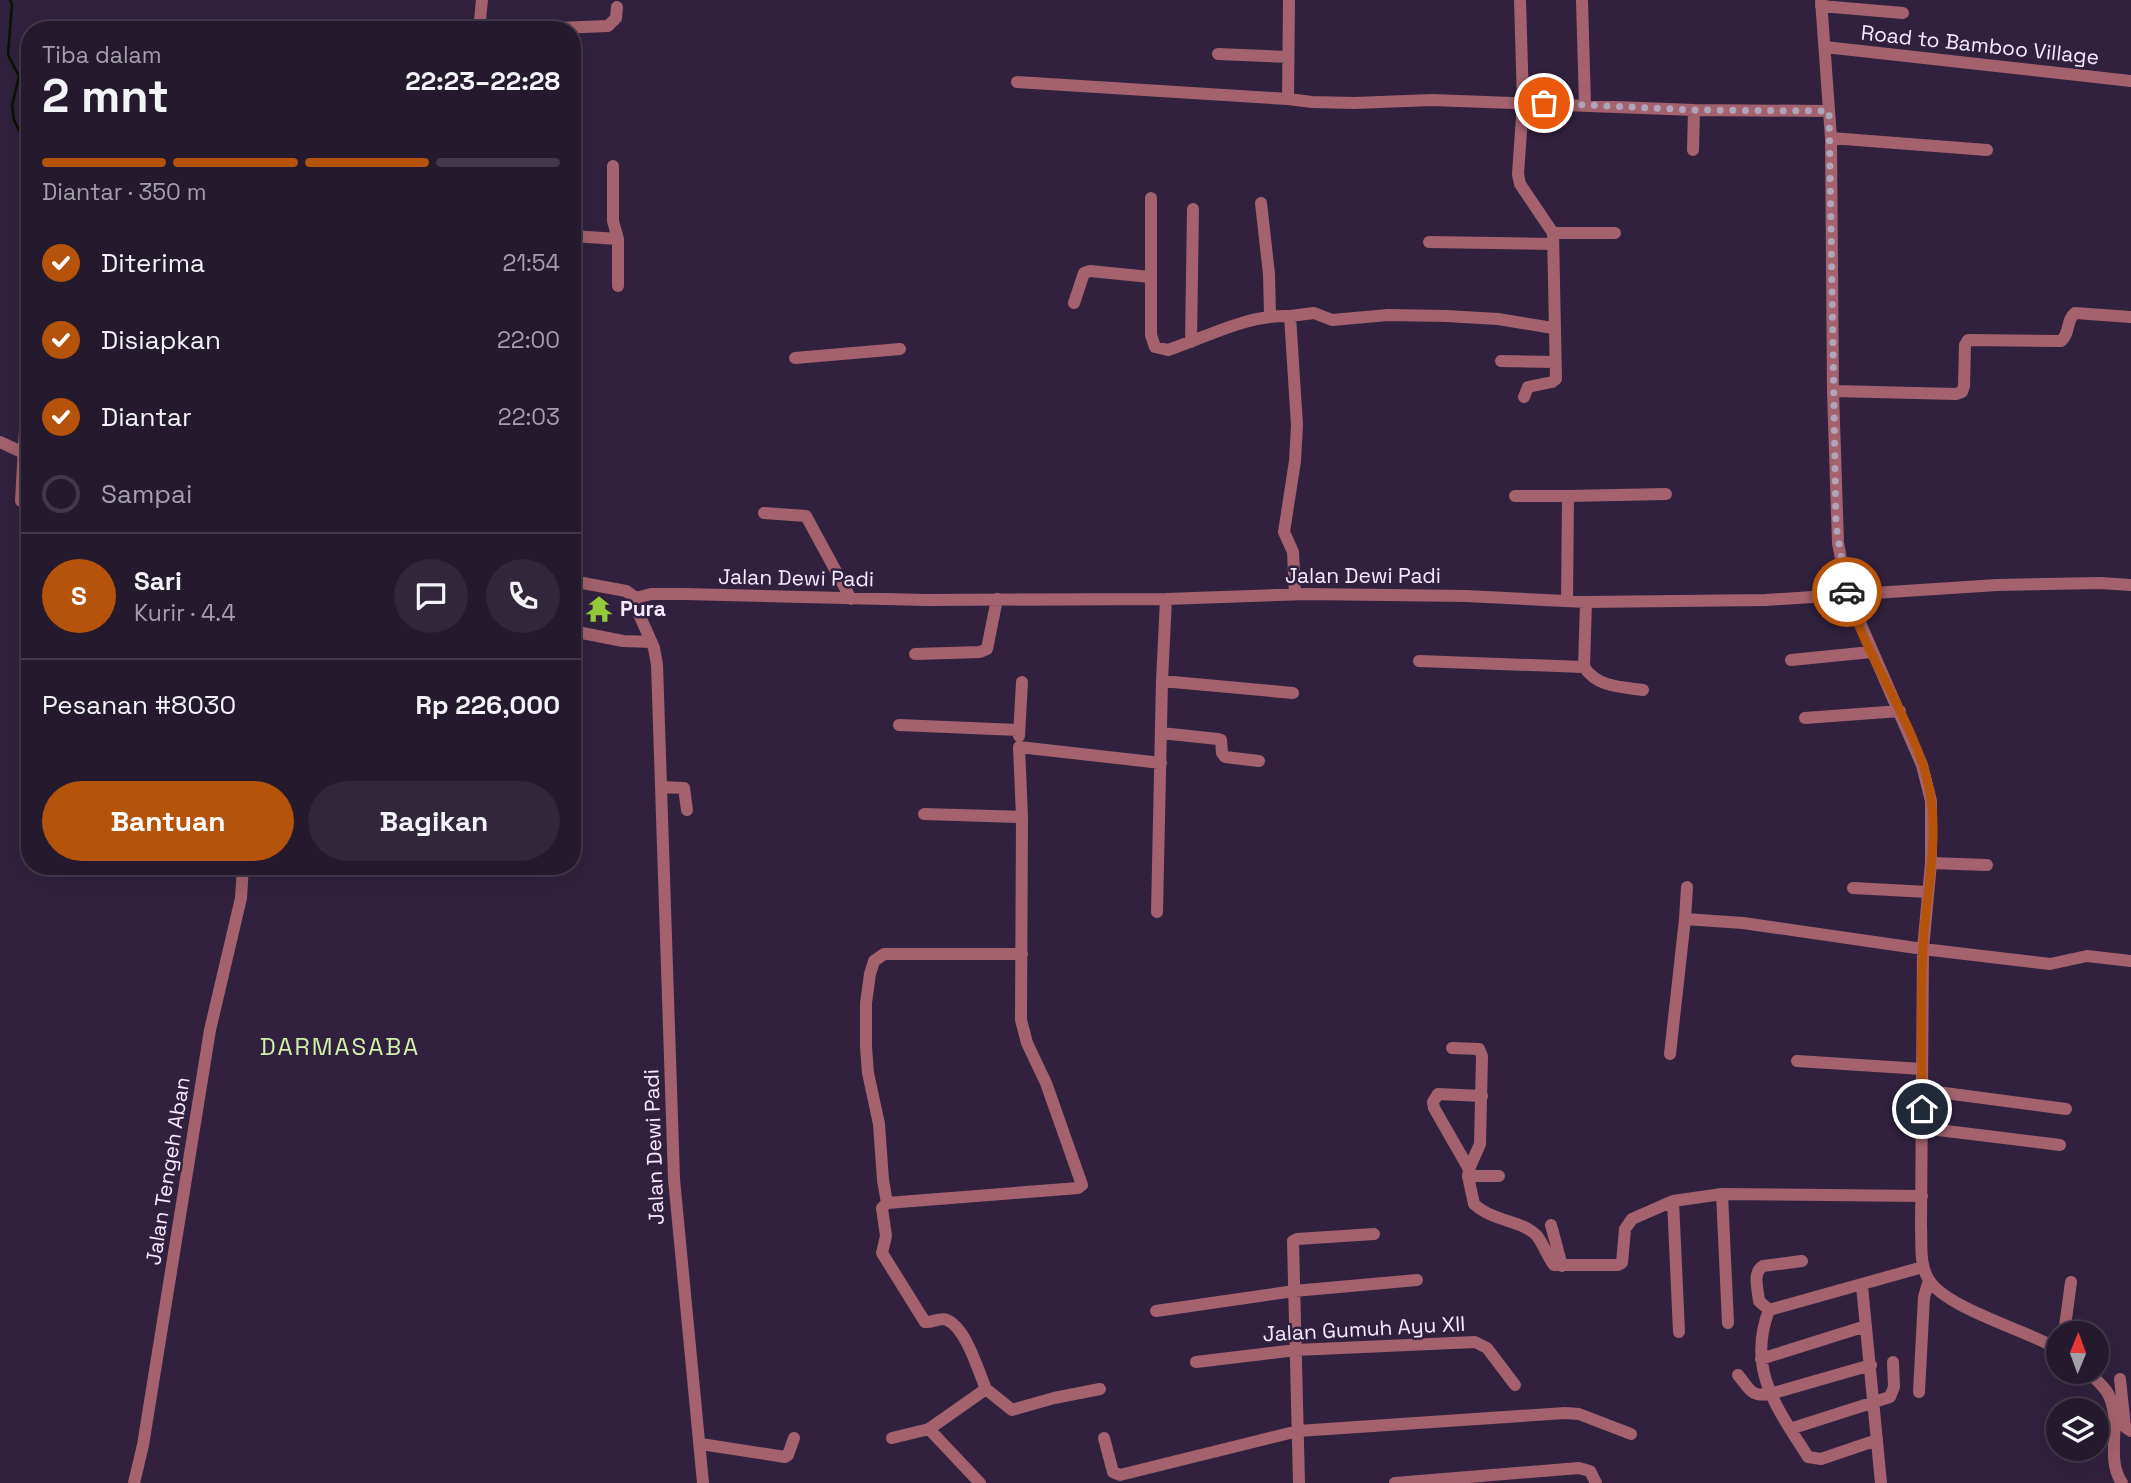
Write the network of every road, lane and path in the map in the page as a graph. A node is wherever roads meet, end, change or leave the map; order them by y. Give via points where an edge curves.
1 (482, 0) edge
2 (1289, 0) edge
3 (1520, 0) edge
4 (1582, 0) edge
5 (1821, 3) edge
6 (617, 7) dead end
7 (1902, 13) dead end
8 (480, 21) edge
9 (581, 27) edge
10 (1825, 47) junction
11 (1218, 54) dead end
12 (1288, 57) junction
13 (2131, 81) edge
14 (1017, 82) dead end
15 (1288, 99) junction
16 (1523, 102) junction
17 (1585, 105) junction
18 (1694, 110) junction
19 (1829, 111) junction
20 (1830, 138) junction
21 (1693, 150) dead end
22 (1987, 150) dead end
23 (613, 166) dead end
24 (1151, 198) dead end
25 (1261, 203) dead end
26 (1194, 209) dead end
27 (1615, 233) dead end
28 (581, 237) edge
29 (1552, 238) junction
30 (618, 239) junction
31 (1429, 242) dead end
32 (1150, 277) junction
33 (618, 286) dead end
34 (1074, 303) dead end
35 (1270, 315) junction
36 (1290, 316) junction
37 (2131, 317) edge
38 (1553, 328) junction
39 (1191, 342) junction
40 (900, 349) dead end
41 (795, 358) dead end
42 (1501, 361) dead end
43 (1555, 362) junction
44 (1833, 391) junction
45 (1524, 397) dead end
46 (0, 442) edge
47 (21, 452) edge
48 (1666, 494) dead end
49 (1514, 496) dead end
50 (1567, 496) junction
51 (764, 513) dead end
52 (581, 583) edge
53 (2131, 585) edge
54 (1301, 594) junction
55 (1848, 595) junction
56 (636, 598) junction
57 (848, 599) junction
58 (997, 599) junction
59 (1166, 599) junction
60 (1567, 601) junction
61 (1586, 602) junction
62 (581, 633) edge
63 (651, 642) junction
64 (1871, 652) junction
65 (915, 654) dead end
66 (1791, 660) dead end
67 (1419, 661) dead end
68 (1584, 667) junction
69 (1162, 681) junction
70 (1023, 682) dead end
71 (1643, 690) dead end
72 (1293, 693) dead end
73 (1899, 711) junction
74 (1805, 718) dead end
75 (899, 725) dead end
76 (1019, 730) junction
77 (1161, 733) junction
78 (1020, 747) junction
79 (1259, 761) dead end
80 (1161, 763) junction
81 (661, 787) junction
82 (687, 810) dead end
83 (924, 814) dead end
84 (1022, 817) junction
85 (1931, 863) junction
86 (1987, 865) dead end
87 (243, 875) edge
88 (1687, 887) dead end
89 (1853, 888) dead end
90 (1928, 892) junction
91 (1157, 912) dead end
92 (1685, 919) junction
93 (1923, 950) junction
94 (1021, 954) junction
95 (2131, 961) edge
96 (1452, 1048) dead end
97 (1670, 1054) dead end
98 (1797, 1061) dead end
99 (1922, 1069) junction
100 (1922, 1090) junction
101 (1482, 1096) junction
102 (2066, 1109) dead end
103 (1922, 1128) junction
104 (2060, 1146) dead end
105 (1469, 1173) junction
106 (1499, 1176) dead end
107 (1722, 1194) junction
108 (1922, 1196) junction
109 (1672, 1201) junction
110 (887, 1203) junction
111 (1551, 1225) dead end
112 (1374, 1234) dead end
113 (1802, 1261) dead end
114 (1562, 1266) junction
115 (1923, 1267) junction
116 (1417, 1280) dead end
117 (1929, 1280) junction
118 (2071, 1282) dead end
119 (1862, 1286) junction
120 (1294, 1291) junction
121 (1156, 1311) dead end
122 (1769, 1311) junction
123 (2066, 1321) edge
124 (1728, 1323) dead end
125 (1866, 1326) junction
126 (1679, 1332) dead end
127 (2046, 1342) edge
128 (1296, 1350) junction
129 (1761, 1359) junction
130 (1196, 1362) dead end
131 (1893, 1362) dead end
132 (1871, 1365) junction
133 (1738, 1375) dead end
134 (2120, 1379) dead end
135 (2100, 1384) edge
136 (1515, 1385) dead end
137 (986, 1389) junction
138 (1100, 1389) dead end
139 (1919, 1392) dead end
140 (1770, 1394) junction
141 (1874, 1403) junction
142 (933, 1426) junction
143 (1790, 1429) junction
144 (1298, 1431) junction
145 (2131, 1431) edge
146 (1632, 1434) dead end
147 (794, 1438) dead end
148 (892, 1438) dead end
149 (1104, 1438) dead end
150 (1877, 1440) junction
151 (701, 1444) junction
152 (134, 1483) edge
153 (702, 1483) edge
154 (980, 1483) edge
155 (1299, 1483) edge
156 (1395, 1483) edge
157 (1596, 1483) edge
158 (1881, 1483) edge
159 (2122, 1483) edge

1 - 8 street
2 - 12 street
3 - 16 street
4 - 17 street
5 - 7 street
5 - 10 street
6 - 9 street via 616,18 608,26
10 - 13 street, Road to Bamboo Village
10 - 19 street
11 - 12 street
12 - 15 street
14 - 15 street
15 - 16 street
16 - 17 street
16 - 29 street via 1520,184
17 - 18 street
18 - 19 street
18 - 21 street
19 - 20 street
20 - 22 street
20 - 44 street
23 - 30 street via 613,221
24 - 32 street
25 - 35 street
26 - 39 street
27 - 29 street
28 - 30 street
29 - 31 street
29 - 38 street
30 - 33 street
32 - 34 street via 1084,273
32 - 39 street via 1153,346 1168,350
35 - 36 street
35 - 39 street
36 - 38 street via 1498,319
36 - 54 street via 1297,425 1284,532
37 - 44 street via 2075,313 2061,341 1968,340 1964,386 1956,394
38 - 43 street
40 - 41 street
42 - 43 street
43 - 45 street via 1555,381 1528,387
44 - 55 street via 1836,525
46 - 47 street
48 - 50 street
49 - 50 street
50 - 60 street
51 - 57 street via 806,516
52 - 56 street via 626,591
53 - 55 street, Jalan Dewi Padi via 1997,585
54 - 59 street, Jalan Dewi Padi
54 - 60 street, Jalan Dewi Padi
55 - 61 street, Jalan Dewi Padi
55 - 64 street
56 - 57 street, Jalan Dewi Padi via 663,594
56 - 63 street, Jalan Dewi Padi
57 - 58 street, Jalan Dewi Padi
58 - 59 street, Jalan Dewi Padi
58 - 65 street via 986,649
59 - 69 street
60 - 61 street, Jalan Dewi Padi
61 - 68 street
62 - 63 street
63 - 81 street, Jalan Dewi Padi via 657,665
64 - 66 street
64 - 73 street
67 - 68 street
68 - 71 street via 1612,686
69 - 72 street
69 - 77 street
70 - 76 street
73 - 74 street
73 - 85 street via 1927,779
75 - 76 street
76 - 78 street
77 - 79 street via 1218,739 1225,757
77 - 80 street
78 - 80 street
78 - 84 street
80 - 91 street
81 - 82 street via 684,788
81 - 151 street, Jalan Dewi Padi via 677,1235
83 - 84 street
84 - 94 street
85 - 86 street
85 - 90 street
87 - 152 street, Jalan Tengeh Aban via 242,898 210,1030
88 - 92 street
89 - 90 street
90 - 93 street
92 - 93 street via 1743,923
92 - 97 street
93 - 95 street via 2050,964 2087,956
93 - 99 street
94 - 110 street via 884,954 874,961 866,1003 866,1047
94 - 110 street via 1021,1020 1027,1043 1082,1185
96 - 101 street via 1481,1051
98 - 99 street
99 - 100 street
100 - 102 street
100 - 103 street
101 - 105 street via 1480,1144
101 - 105 street via 1438,1094 1433,1102
103 - 104 street
103 - 108 street
105 - 106 street
105 - 114 street via 1470,1193 1481,1211 1537,1236 1552,1263
107 - 108 street
107 - 109 street
107 - 124 street
108 - 115 street
109 - 114 street via 1627,1223 1622,1263
109 - 126 street
110 - 137 street via 882,1253 925,1322 946,1320 962,1335
111 - 114 street
112 - 120 street via 1293,1241
113 - 122 street via 1758,1269 1759,1301
115 - 117 street
115 - 119 street
116 - 120 street
117 - 127 street via 1947,1298
117 - 139 street
118 - 123 street
119 - 122 street
119 - 125 street
120 - 121 street
120 - 128 street
122 - 129 street
125 - 129 street
125 - 132 street
128 - 130 street, Jalan Gumuh Ayu XII
128 - 136 street, Jalan Gumuh Ayu XII via 1475,1342 1487,1348
128 - 144 street
129 - 140 street
131 - 141 street via 1892,1395
132 - 140 street
132 - 141 street
133 - 140 street via 1755,1395
134 - 145 street via 2125,1427
135 - 159 street via 2112,1402 2115,1465
137 - 138 street via 1012,1410
137 - 142 street
140 - 143 street
141 - 143 street
141 - 150 street
142 - 148 street
142 - 154 street
143 - 150 street via 1808,1457 1815,1460
144 - 146 street via 1565,1413
144 - 149 street via 1120,1475 1113,1472
144 - 155 street
147 - 151 street via 785,1457
150 - 158 street
151 - 153 street, Jalan Dewi Padi
156 - 157 street via 1579,1468 1591,1471

